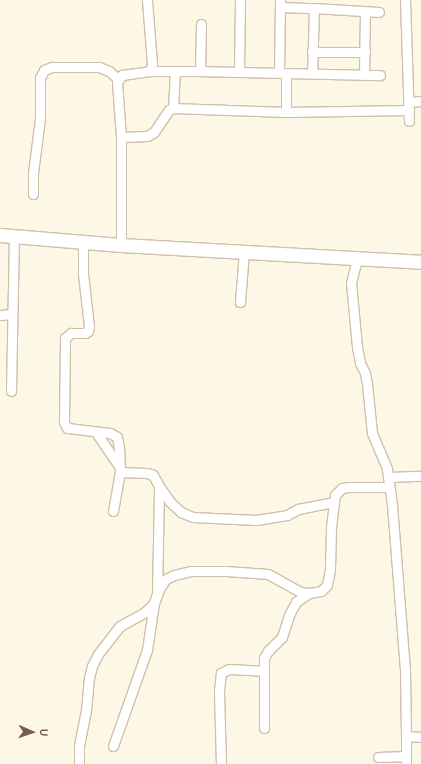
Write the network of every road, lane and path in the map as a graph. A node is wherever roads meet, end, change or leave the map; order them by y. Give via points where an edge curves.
1 (147, 0) edge
2 (240, 0) edge
3 (405, 0) edge
4 (280, 4) edge
5 (314, 8) junction
6 (365, 12) junction
7 (379, 12) dead end
8 (201, 24) dead end
9 (312, 52) junction
10 (364, 52) junction
11 (150, 71) junction
12 (175, 71) junction
13 (200, 71) junction
14 (239, 72) junction
15 (282, 73) junction
16 (312, 74) junction
17 (364, 75) junction
18 (380, 75) dead end
19 (118, 79) junction
20 (421, 101) edge
21 (408, 106) junction
22 (173, 108) junction
23 (286, 112) junction
24 (409, 122) dead end
25 (121, 137) junction
26 (33, 194) dead end
27 (0, 235) edge
28 (14, 236) junction
29 (83, 243) junction
30 (121, 245) junction
31 (244, 251) junction
32 (356, 259) junction
33 (421, 262) edge
34 (240, 302) dead end
35 (12, 314) junction
36 (0, 315) edge
37 (12, 391) dead end
38 (94, 432) junction
39 (119, 469) junction
40 (421, 476) edge
41 (388, 477) junction
42 (160, 486) junction
43 (389, 487) junction
44 (333, 502) junction
45 (113, 511) dead end
46 (309, 593) junction
47 (154, 603) junction
48 (263, 671) junction
49 (264, 728) dead end
50 (406, 736) junction
51 (421, 737) edge
52 (113, 746) dead end
53 (378, 757) dead end
54 (406, 760) edge
55 (79, 764) edge
56 (221, 764) edge

1 - 11 street via 152,64
2 - 14 street
3 - 21 street
4 - 5 street
4 - 15 street
5 - 6 street
5 - 9 street
6 - 7 street
6 - 10 street
8 - 13 street
9 - 10 street
9 - 16 street
10 - 17 street
11 - 12 street
11 - 19 street via 126,74
12 - 13 street
12 - 22 street
13 - 14 street
14 - 15 street
15 - 16 street
15 - 23 street
16 - 17 street
17 - 18 street
19 - 25 street
19 - 26 street via 99,67 52,67 44,70 40,78 40,118
20 - 21 street
21 - 23 street
21 - 24 street
22 - 23 street
22 - 25 street via 154,132 147,136
25 - 30 street
27 - 28 main road
28 - 29 main road
28 - 35 street
29 - 30 main road
29 - 38 street via 83,274 89,326 85,333 71,333 65,338 64,422 67,428
30 - 31 main road
31 - 32 main road
31 - 34 street
32 - 33 main road
32 - 41 street via 351,283 357,347 367,384 372,433
35 - 36 street
35 - 37 street
38 - 39 street
38 - 39 street via 110,433 116,437
39 - 42 street via 153,475
39 - 45 street
40 - 41 street
41 - 43 street
42 - 44 street via 170,502 181,512 193,517 256,520
42 - 47 street via 157,594
43 - 44 street via 348,487 338,491
43 - 50 street via 405,671
44 - 46 street via 327,585 321,591
46 - 47 street via 300,592 268,574 191,571 166,579 160,586
46 - 48 street via 296,602 290,612 282,637 264,658
47 - 52 street via 147,650
47 - 55 street via 120,626 92,666 79,746
48 - 49 street
48 - 56 street via 229,669 221,672
50 - 51 street
50 - 54 street
53 - 54 street

